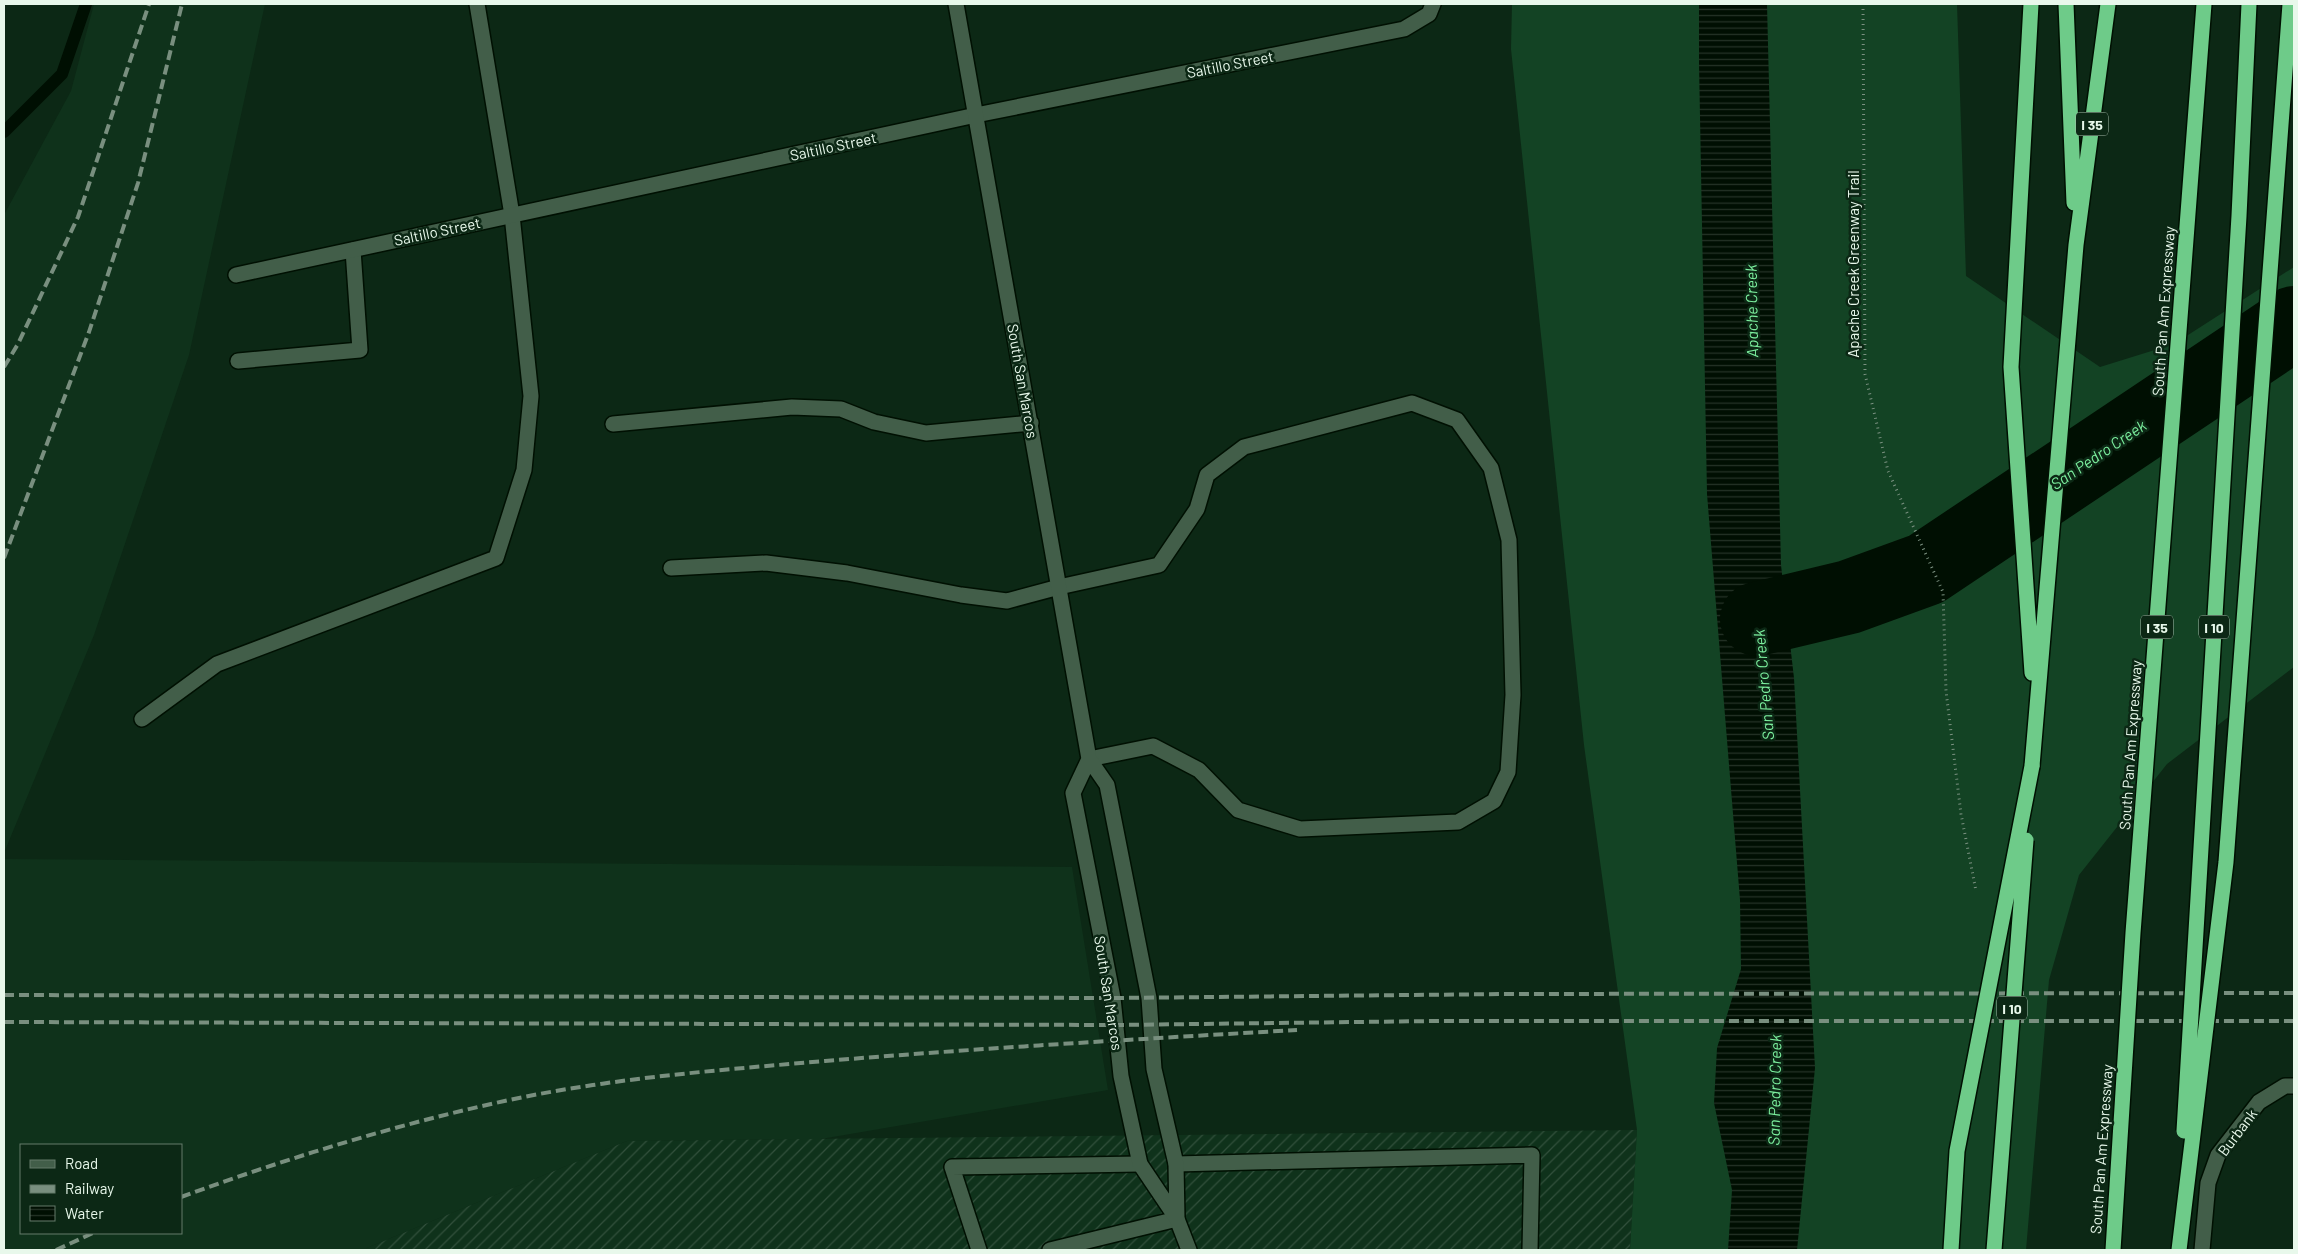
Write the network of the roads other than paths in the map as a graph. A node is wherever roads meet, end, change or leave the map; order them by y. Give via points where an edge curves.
1 (477, 4) edge
2 (956, 4) edge
3 (2031, 4) edge
4 (2066, 4) edge
5 (2108, 4) edge
6 (2204, 4) edge
7 (2249, 4) edge
8 (2290, 4) edge
9 (1431, 9) edge
10 (976, 115) junction
11 (512, 215) junction
12 (2076, 245) junction
13 (353, 250) junction
14 (236, 275) dead end
15 (238, 361) dead end
16 (1031, 423) junction
17 (614, 424) dead end
18 (671, 568) dead end
19 (1059, 587) junction
20 (142, 719) dead end
21 (2035, 721) junction
22 (1089, 759) junction
23 (2032, 766) junction
24 (2289, 1086) edge
25 (1140, 1164) junction
26 (1176, 1164) junction
27 (1177, 1219) junction
28 (979, 1250) edge
29 (1050, 1250) edge
30 (1189, 1250) edge
31 (1530, 1250) edge
32 (1950, 1250) edge
33 (1994, 1250) edge
34 (2113, 1250) edge
35 (2178, 1250) edge
36 (2202, 1250) edge

1 - 11 street
2 - 10 street, South San Marcos
3 - 21 highway via 2011,367
4 - 12 highway, I 10
5 - 12 highway, I 35
6 - 34 highway, South Pan Am Expressway / I 35, bridge via 2133,933
7 - 35 highway, I 10, bridge
8 - 35 highway, bridge via 2226,862
9 - 10 street, Saltillo Street via 1404,29
10 - 11 street, Saltillo Street
10 - 16 street, South San Marcos
11 - 13 street, Saltillo Street
11 - 20 street via 531,396 524,470 496,558 217,664
12 - 21 highway, I 10
13 - 14 street, Saltillo Street
13 - 15 street via 360,350
16 - 17 street via 926,433 874,422 841,409 792,407
16 - 19 street, South San Marcos
18 - 19 street via 766,563 847,573 1006,601
19 - 22 street, South San Marcos
19 - 22 street via 1159,565 1197,509 1207,475 1244,447 1412,403 1457,420 1491,468 1509,540 1513,695 1508,772 1494,801 1458,822 1300,829 1238,810 1199,770 1153,746
21 - 23 highway, I 10
22 - 25 street, South San Marcos via 1073,793 1113,998 1121,1076
22 - 26 street, South San Marcos via 1107,786 1149,998 1154,1069
23 - 32 highway, bridge via 1957,1151
23 - 33 highway, I 10, bridge
24 - 36 street, Burbank via 2259,1102 2218,1155 2208,1183
25 - 27 street, South San Marcos
25 - 28 street via 952,1167
26 - 27 street, South San Marcos
26 - 31 street via 1532,1155
27 - 29 street
27 - 30 street, South San Marcos

